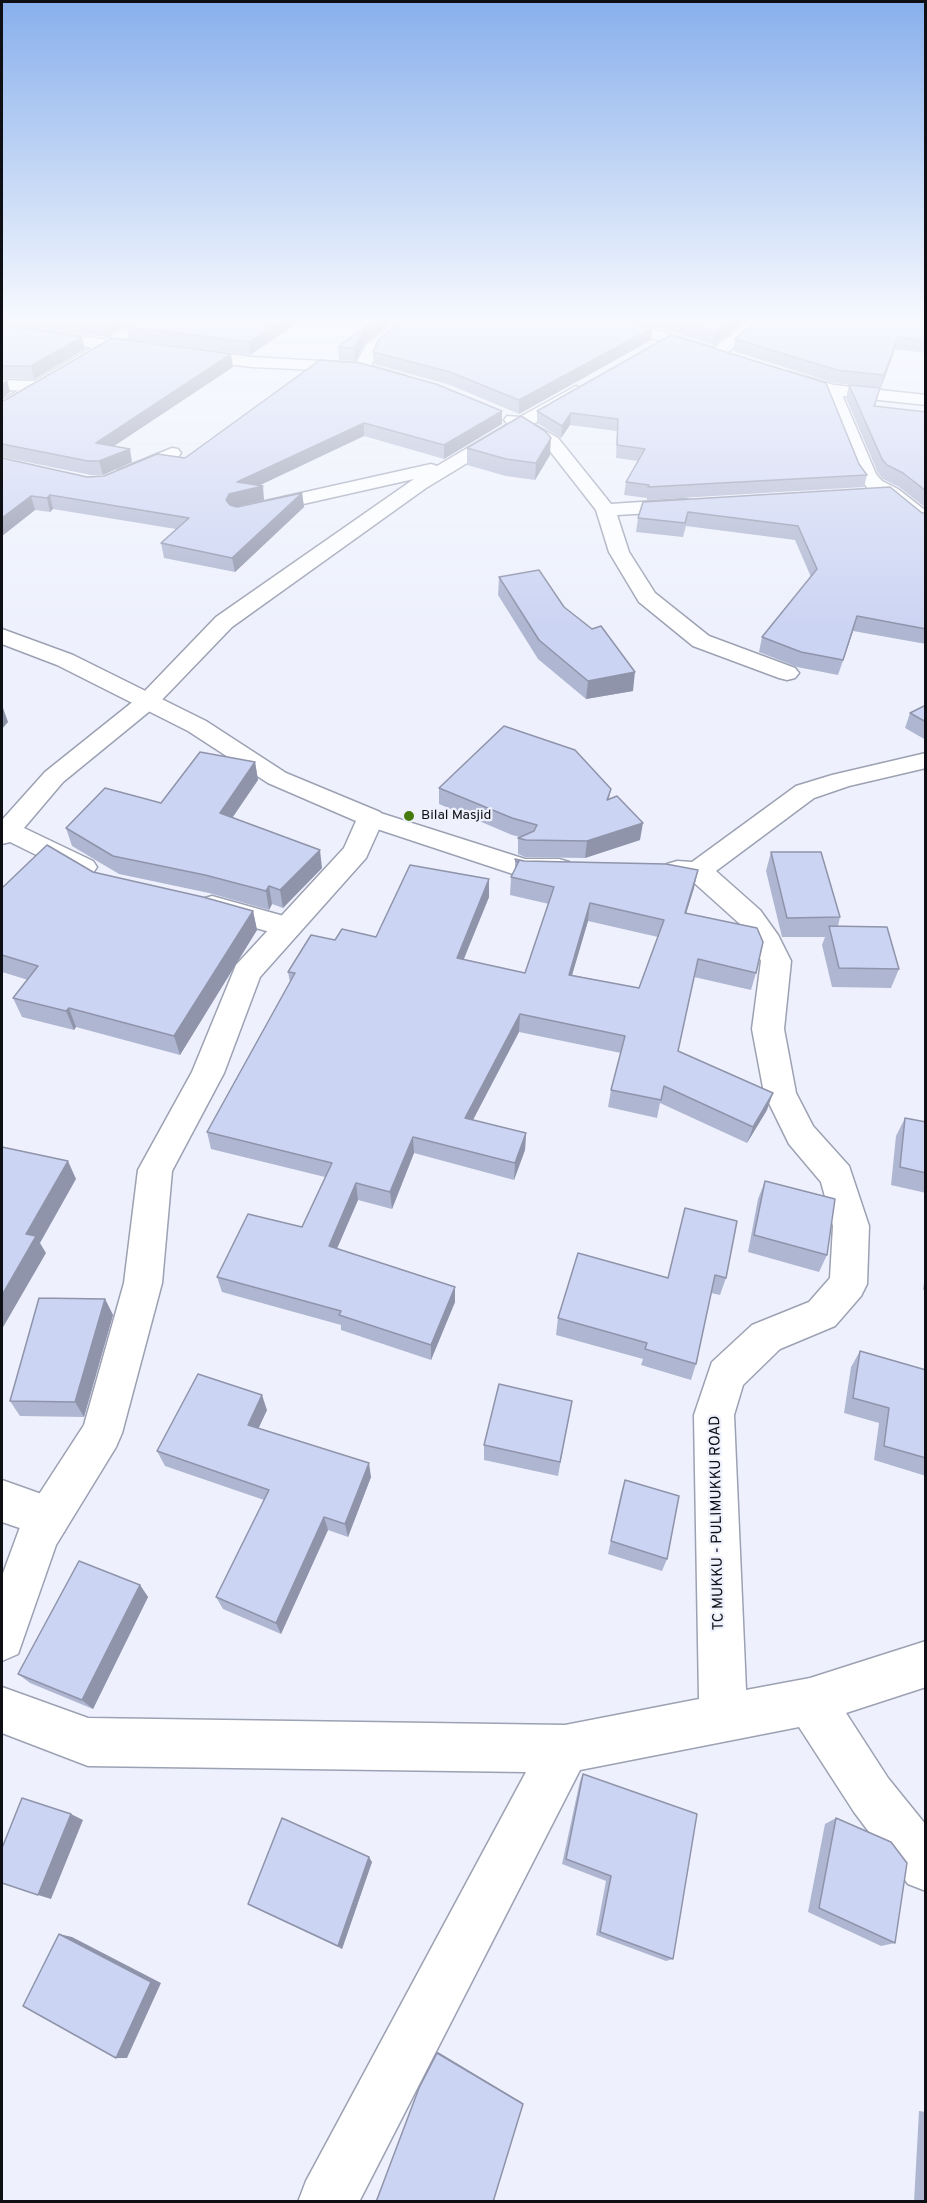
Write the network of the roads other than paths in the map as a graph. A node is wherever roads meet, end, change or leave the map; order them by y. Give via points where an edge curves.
1 (508, 420) edge
2 (513, 420) edge
3 (844, 420) edge
4 (172, 453) dead end
5 (448, 467) junction
6 (106, 482) edge
7 (891, 493) junction
8 (855, 495) edge
9 (701, 504) edge
10 (606, 510) junction
11 (240, 513) edge
12 (926, 521) edge
13 (2, 636) edge
14 (787, 674) dead end
15 (148, 701) junction
16 (926, 760) edge
17 (371, 818) junction
18 (4, 833) edge
19 (581, 869) edge
20 (651, 870) edge
21 (698, 871) junction
22 (101, 878) edge
23 (186, 900) edge
24 (288, 927) junction
25 (2, 1502) edge
26 (49, 1517) junction
27 (2, 1638) edge
28 (926, 1664) edge
29 (810, 1701) junction
30 (2, 1710) edge
31 (723, 1718) junction
32 (565, 1749) junction
33 (926, 1866) edge
34 (327, 2202) edge

1 - 5 street
2 - 10 street via 552,442
3 - 7 street via 867,475
4 - 6 street
5 - 11 street
5 - 15 street via 224,622
7 - 8 street
7 - 12 street
9 - 10 street
10 - 14 street via 619,552 647,597 701,641
13 - 15 street via 65,660
15 - 17 street via 197,726 277,778
15 - 18 street via 54,777
16 - 21 street via 806,792
17 - 19 street via 523,868
17 - 24 street via 356,852
18 - 22 street via 57,852
20 - 21 street
21 - 31 street, TC MUKKU - PULIMUKKU ROAD via 750,918 768,942 776,962 768,1029 780,1093 801,1135 837,1176 851,1226 848,1284 822,1314 766,1337 734,1367 726,1375 714,1414
23 - 24 street
24 - 26 street via 247,973 208,1073 155,1170 143,1283 102,1433
25 - 26 street
26 - 27 street via 38,1534
28 - 29 street
29 - 31 street
29 - 33 street via 871,1795
30 - 32 street via 88,1743
31 - 32 street
32 - 34 street

